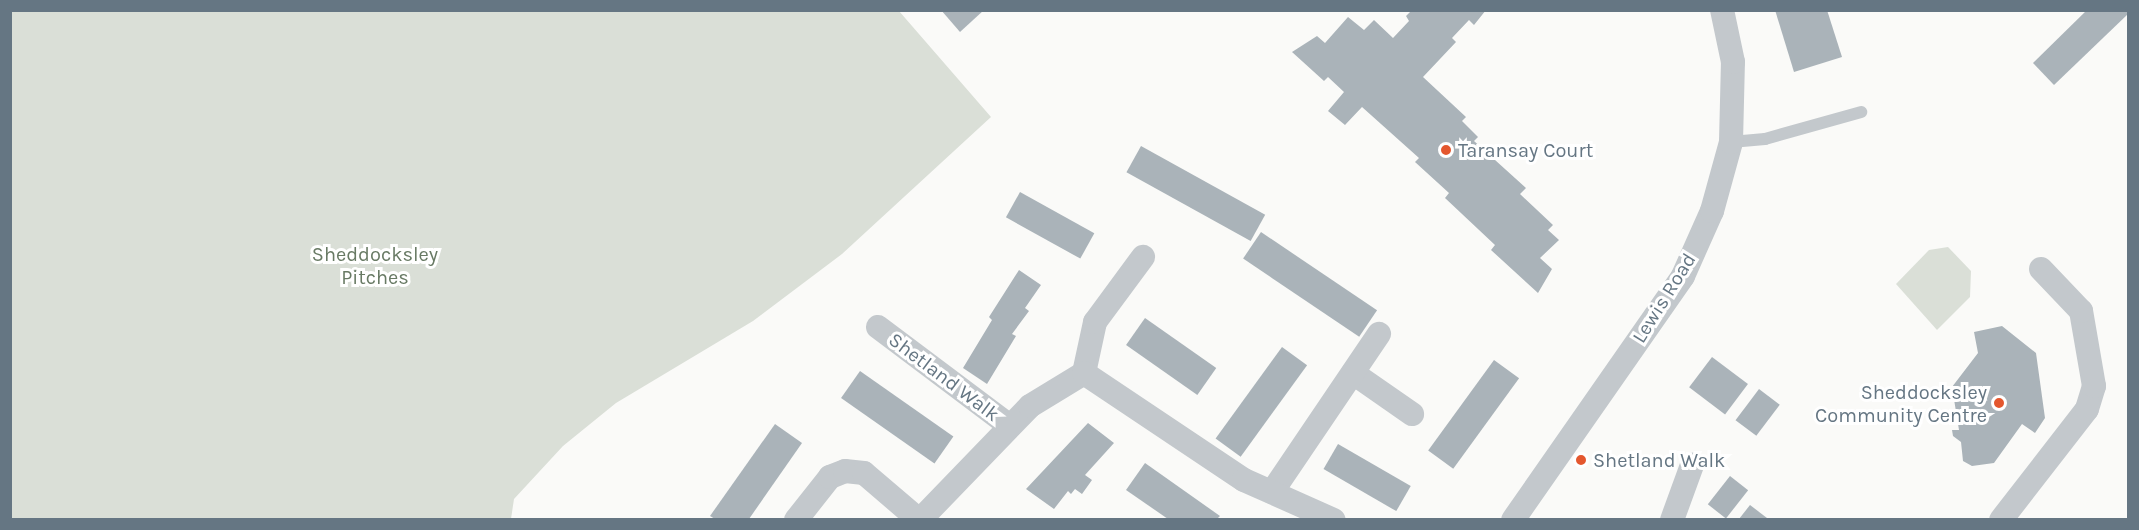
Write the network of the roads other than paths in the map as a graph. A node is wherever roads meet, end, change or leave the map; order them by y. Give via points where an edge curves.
1 (1722, 10) edge
2 (1861, 112) dead end
3 (1731, 142) junction
4 (1143, 257) dead end
5 (2041, 269) dead end
6 (878, 327) dead end
7 (1379, 333) dead end
8 (1084, 373) junction
9 (1353, 373) junction
10 (1412, 414) dead end
11 (1010, 426) junction
12 (1692, 465) dead end
13 (1272, 492) junction
14 (795, 519) edge
15 (920, 519) edge
16 (1334, 519) edge
17 (1513, 519) edge
18 (1672, 519) edge
19 (2001, 519) edge

1 - 3 street, Lewis Road via 1733,62
2 - 3 lane via 1765,139
3 - 17 street, Lewis Road via 1712,211 1683,276
4 - 8 street via 1095,322
5 - 19 street via 2081,312 2094,386 2087,409
6 - 11 street, Shetland Walk
7 - 9 street
8 - 11 street, Shetland Walk via 1030,405
8 - 13 street via 1244,480
9 - 10 street
9 - 13 street
11 - 15 street, Shetland Walk
12 - 18 street
13 - 16 street
14 - 15 street, Shetland Walk via 830,477 845,471 864,473

